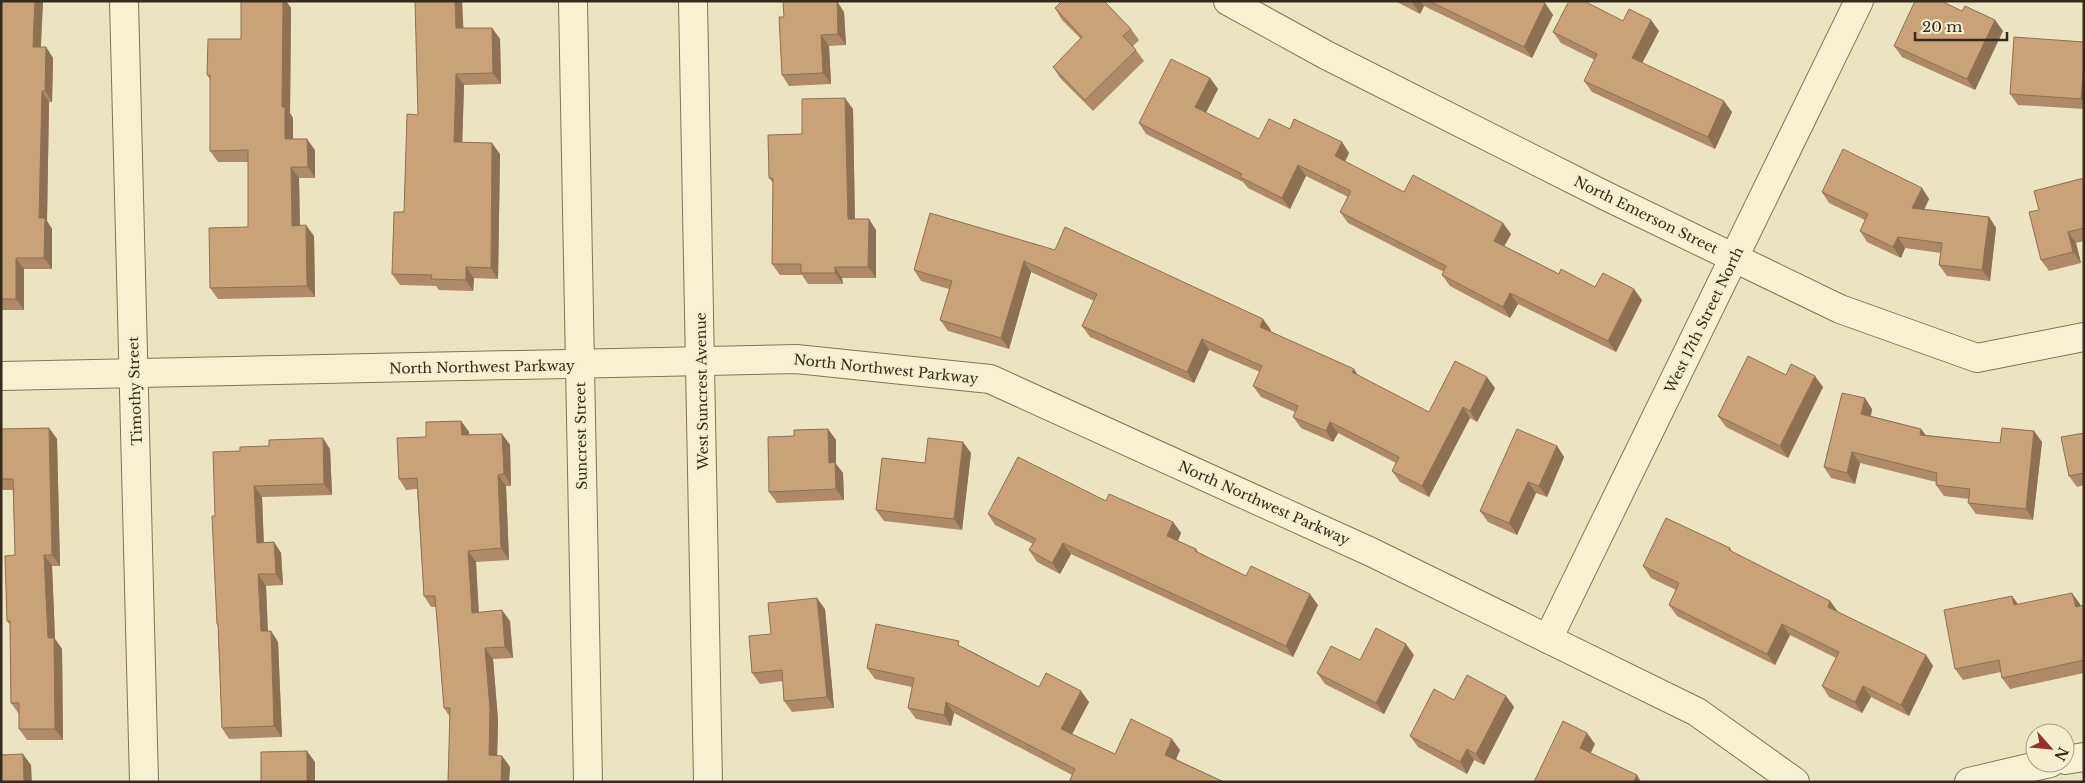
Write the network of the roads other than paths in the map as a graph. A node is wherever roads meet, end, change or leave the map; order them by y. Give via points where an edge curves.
1 (124, 1) edge
2 (573, 1) edge
3 (693, 1) edge
4 (1228, 1) edge
5 (1859, 1) edge
6 (1734, 258) junction
7 (2084, 337) edge
8 (701, 362) junction
9 (580, 365) junction
10 (134, 373) junction
11 (1, 376) edge
12 (1548, 639) junction
13 (2025, 769) edge
14 (144, 782) edge
15 (588, 782) edge
16 (708, 782) edge
17 (1795, 782) edge
18 (1969, 782) edge

1 - 10 street, Timothy Street
2 - 9 street, Suncrest Street
3 - 8 street, West Suncrest Avenue
4 - 6 street, North Emerson Street via 1326,55
5 - 6 street, West 17th Street North
6 - 7 street, North Emerson Street via 1840,309 1977,358
6 - 12 street, West 17th Street North
8 - 9 street, North Northwest Parkway
8 - 12 street, North Northwest Parkway via 796,359 990,379 1371,552
8 - 16 street, West Suncrest Avenue
9 - 10 street, North Northwest Parkway
9 - 15 street, Suncrest Street
10 - 11 street, North Northwest Parkway
10 - 14 street, Timothy Street
12 - 17 street, North Northwest Parkway via 1697,712
13 - 18 street

